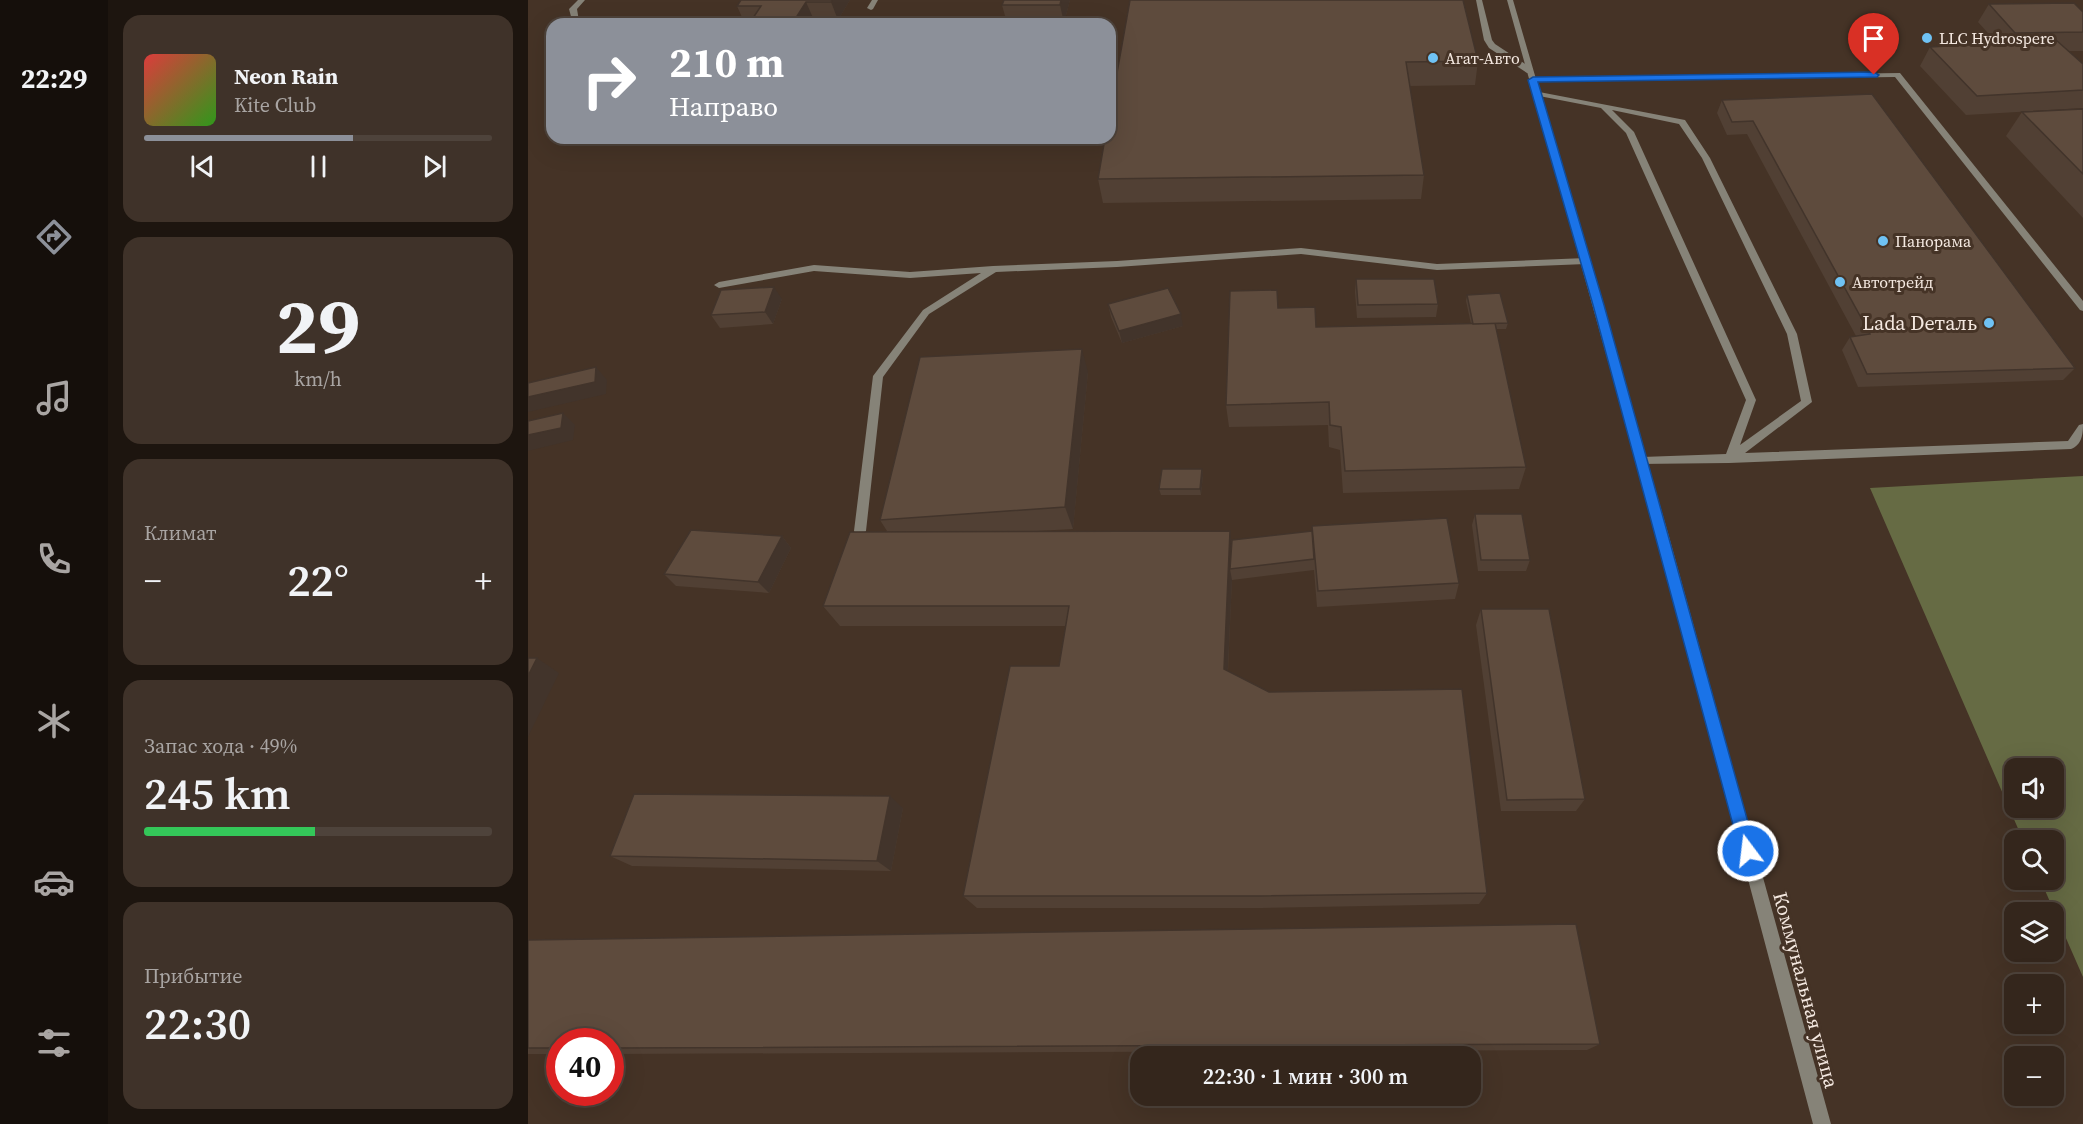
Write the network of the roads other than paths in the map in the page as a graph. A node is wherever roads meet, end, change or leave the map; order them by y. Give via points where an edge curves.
1 (582, 0) edge
2 (875, 0) edge
3 (1479, 0) edge
4 (1510, 0) edge
5 (871, 8) dead end
6 (575, 18) edge
7 (1532, 75) junction
8 (1537, 93) junction
9 (1602, 104) junction
10 (1586, 261) junction
11 (994, 269) junction
12 (719, 285) dead end
13 (2083, 308) edge
14 (2083, 428) edge
15 (1729, 459) junction
16 (1642, 461) junction
17 (860, 531) edge
18 (1822, 1124) edge

1 - 6 street via 573,9
2 - 5 street
3 - 7 street via 1492,46
4 - 7 street, Коммунальная улица
7 - 8 street, Коммунальная улица
7 - 13 street via 1897,75
8 - 9 street
8 - 10 street, Коммунальная улица
9 - 15 street via 1630,132 1751,400
9 - 15 street via 1682,122 1706,158 1792,334 1807,402
10 - 11 street via 1437,267 1301,251
10 - 16 street, Коммунальная улица
11 - 12 street via 910,274 814,268
11 - 17 street via 926,312 878,376
14 - 15 street via 2071,445
15 - 16 street
16 - 18 street, Коммунальная улица

